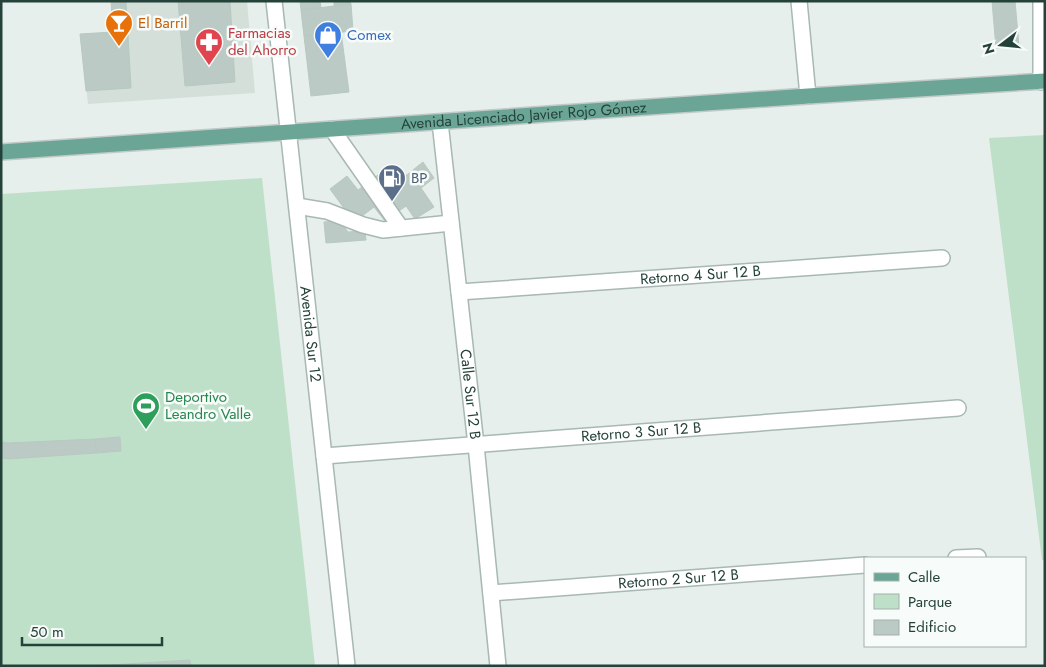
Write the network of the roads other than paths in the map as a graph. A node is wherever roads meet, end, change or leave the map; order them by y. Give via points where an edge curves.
1 (274, 1) edge
2 (799, 1) edge
3 (1041, 1) edge
4 (1043, 82) edge
5 (808, 96) junction
6 (440, 122) junction
7 (332, 129) junction
8 (289, 132) junction
9 (1, 152) edge
10 (297, 206) junction
11 (451, 223) junction
12 (401, 228) junction
13 (942, 258) dead end
14 (459, 292) junction
15 (958, 408) dead end
16 (476, 445) junction
17 (324, 456) junction
18 (864, 565) edge
19 (491, 592) junction
20 (346, 666) edge
21 (498, 666) edge

1 - 8 street, Avenida Sur 12
2 - 5 street
3 - 4 street
4 - 5 main road, Avenida Licenciado Javier Rojo Gómez
5 - 6 main road, Avenida Licenciado Javier Rojo Gómez
6 - 7 main road, Avenida Licenciado Javier Rojo Gómez
6 - 11 street, Calle Sur 12 B
7 - 8 main road, Avenida Licenciado Javier Rojo Gómez
7 - 12 street
8 - 9 main road, Avenida Licenciado Javier Rojo Gómez
8 - 10 street, Avenida Sur 12
10 - 12 street via 327,211 383,230
10 - 17 street, Avenida Sur 12
11 - 12 street
11 - 14 street, Calle Sur 12 B
13 - 14 street, Retorno 4 Sur 12 B
14 - 16 street, Calle Sur 12 B
15 - 16 street, Retorno 3 Sur 12 B
16 - 17 street, Retorno 3 Sur 12 B
16 - 19 street, Calle Sur 12 B
17 - 20 street, Avenida Sur 12
18 - 19 street, Retorno 2 Sur 12 B
19 - 21 street, Calle Sur 12 B

